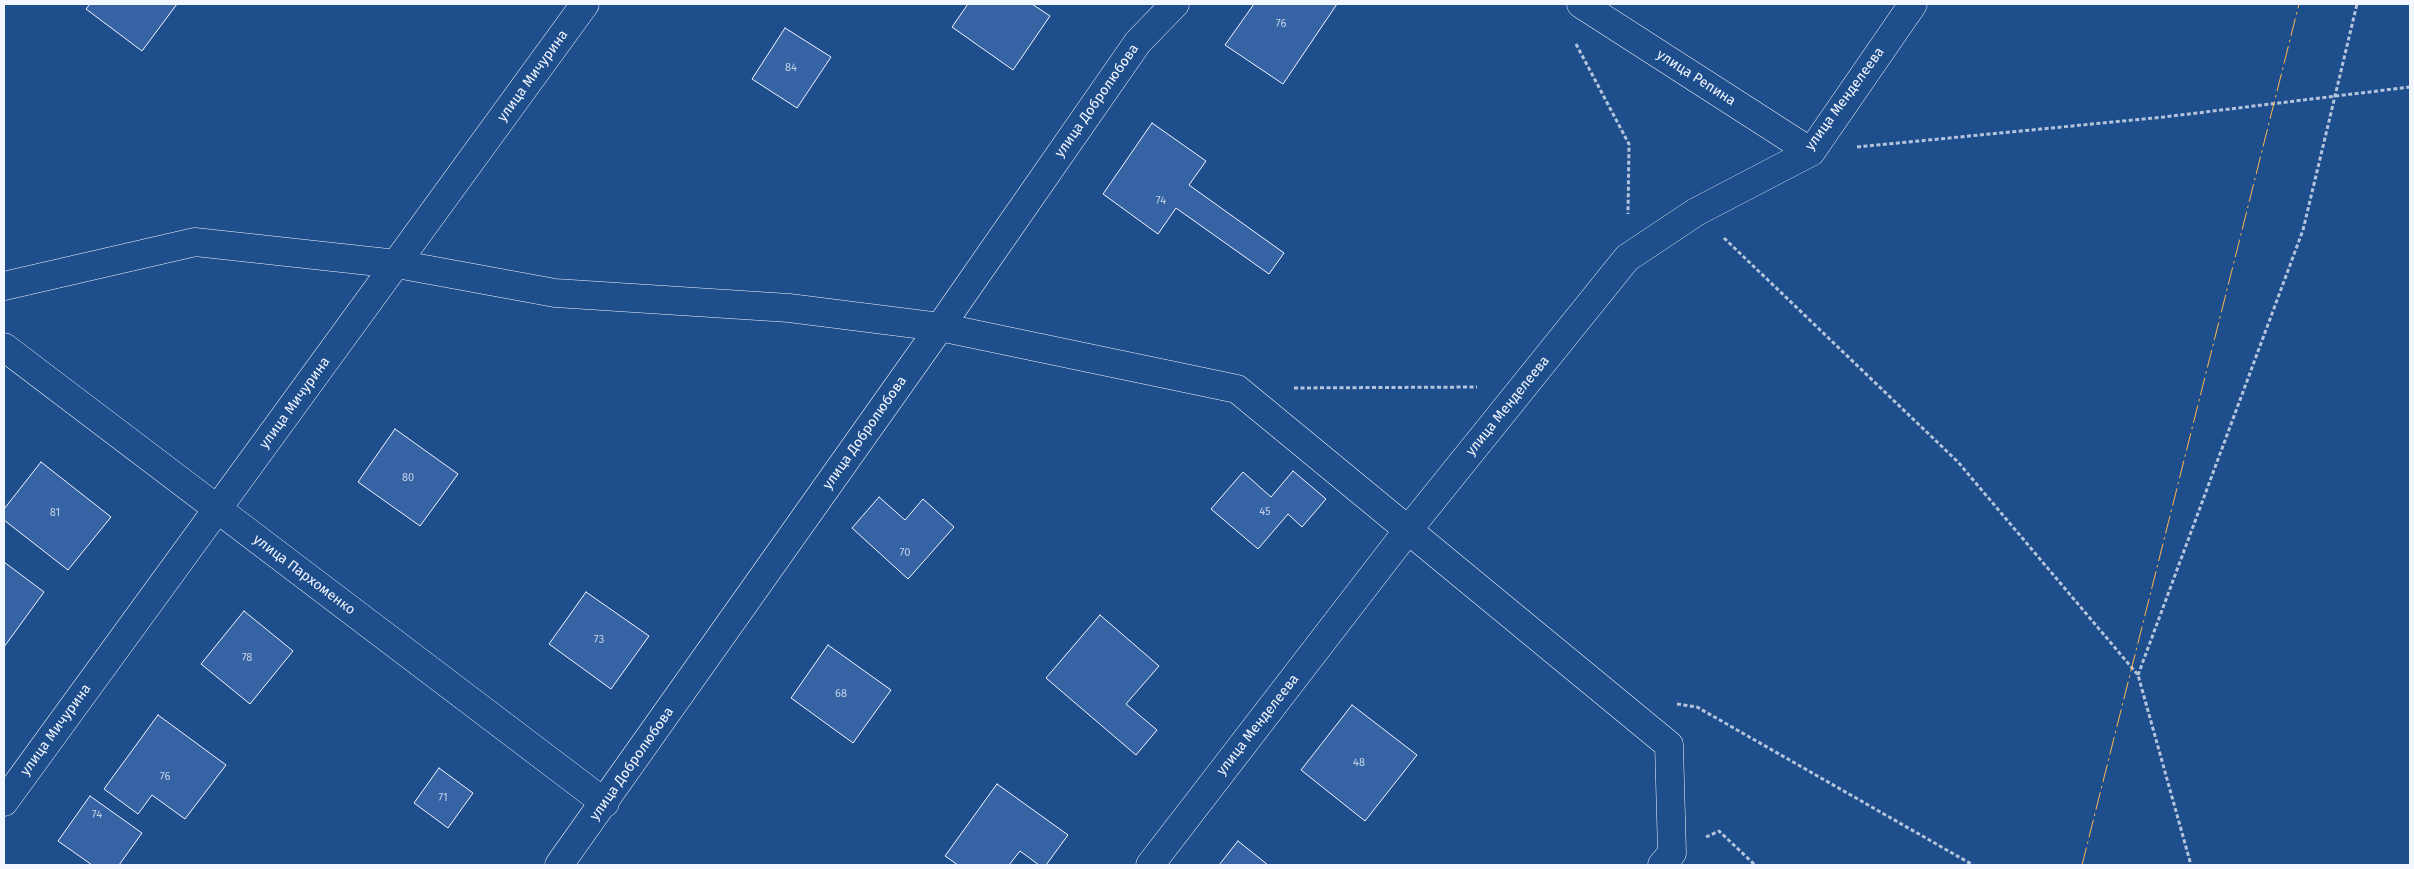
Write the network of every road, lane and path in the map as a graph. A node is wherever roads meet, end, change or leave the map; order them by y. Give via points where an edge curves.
1 (585, 4) edge
2 (1175, 4) edge
3 (1581, 4) edge
4 (1913, 4) edge
5 (2357, 4) edge
6 (1574, 39) dead end
7 (2410, 87) edge
8 (2335, 96) junction
9 (1812, 152) junction
10 (1696, 212) junction
11 (1627, 258) junction
12 (397, 264) junction
13 (4, 286) edge
14 (940, 326) junction
15 (4, 347) edge
16 (1523, 387) junction
17 (1237, 389) junction
18 (217, 509) junction
19 (1408, 530) junction
20 (2138, 675) junction
21 (1669, 703) dead end
22 (4, 802) edge
23 (605, 803) junction
24 (1667, 859) edge
25 (559, 865) edge
26 (1150, 865) edge
27 (1755, 865) edge
28 (1973, 865) edge
29 (2191, 865) edge

1 - 12 street, улица Мичурина
2 - 14 street, улица Добролюбова via 1138,42
3 - 9 street, улица Репина
4 - 9 street, улица Менделеева
5 - 8 path
6 - 11 path via 1629,144
7 - 8 path
8 - 9 path via 2164,117
8 - 20 path via 2302,230
9 - 10 street, улица Менделеева
10 - 11 street, улица Менделеева
10 - 20 path via 1958,462
11 - 16 street, улица Менделеева
12 - 13 street via 195,242
12 - 14 street via 555,293 789,308
12 - 18 street, улица Мичурина
14 - 17 street
14 - 23 street, улица Добролюбова
15 - 18 street, улица Пархоменко
16 - 17 path
16 - 19 street, улица Менделеева
17 - 19 street
18 - 22 street, улица Мичурина
18 - 23 street, улица Пархоменко
19 - 24 street via 1669,745
19 - 26 street, улица Менделеева
20 - 29 path
21 - 28 path via 1697,707
23 - 25 street, улица Добролюбова
24 - 27 path via 1719,831

